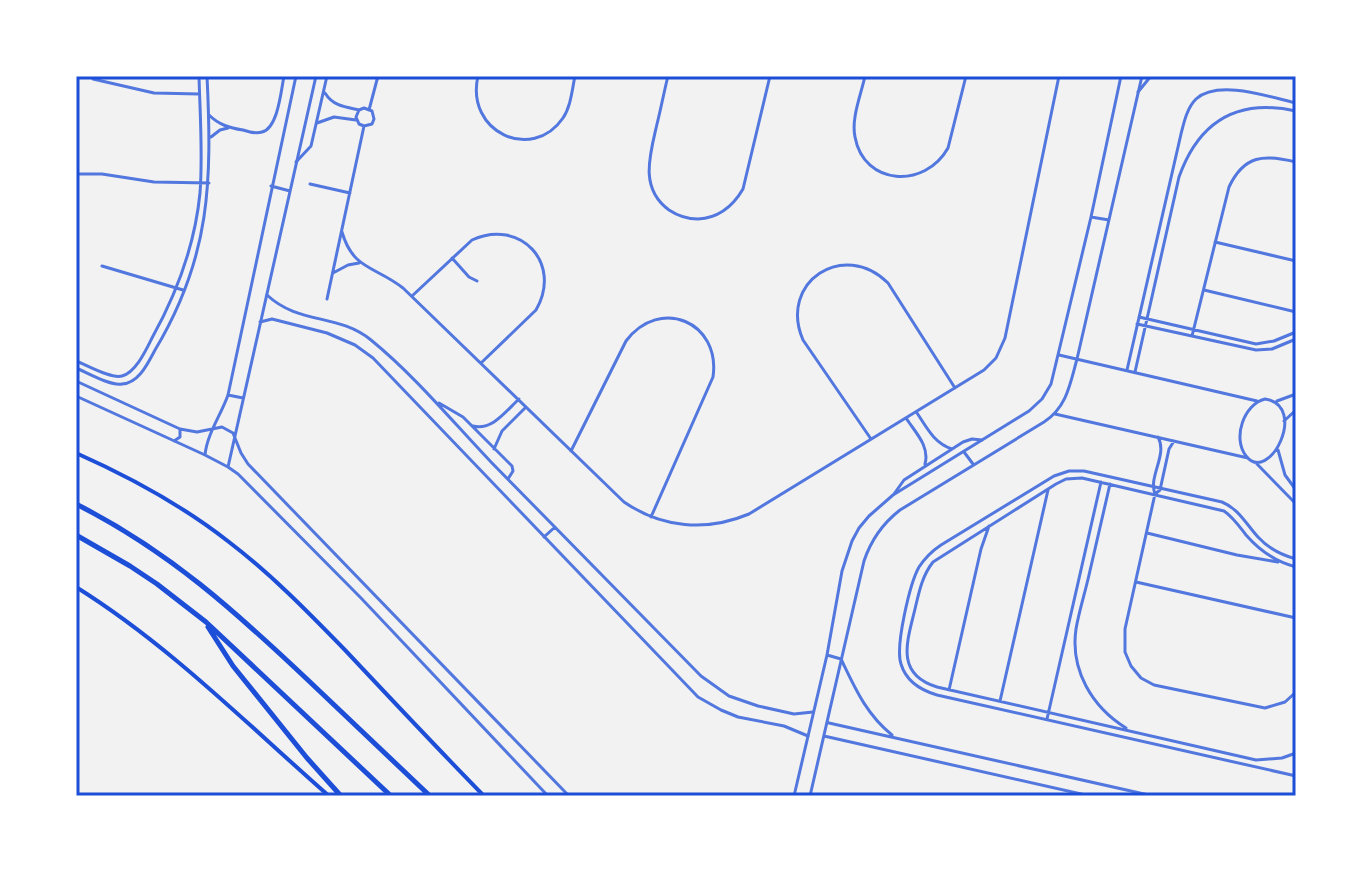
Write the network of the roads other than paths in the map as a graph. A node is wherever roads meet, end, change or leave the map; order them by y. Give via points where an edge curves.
1 (199, 76) edge
2 (207, 76) edge
3 (284, 76) edge
4 (296, 76) edge
5 (316, 76) edge
6 (327, 76) edge
7 (378, 76) edge
8 (478, 76) edge
9 (575, 76) edge
10 (668, 76) edge
11 (770, 76) edge
12 (865, 76) edge
13 (966, 76) edge
14 (1059, 76) edge
15 (1121, 76) edge
16 (1142, 76) edge
17 (1151, 76) edge
18 (93, 79) dead end
19 (324, 90) junction
20 (1138, 92) junction
21 (199, 94) junction
22 (1268, 97) junction
23 (1296, 103) edge
24 (1266, 107) junction
25 (359, 110) junction
26 (369, 110) junction
27 (1296, 111) edge
28 (209, 114) junction
29 (356, 120) junction
30 (317, 123) junction
31 (364, 126) junction
32 (232, 128) junction
33 (210, 138) junction
34 (296, 162) junction
35 (1296, 162) edge
36 (77, 174) edge
37 (201, 183) junction
38 (209, 183) junction
39 (310, 184) dead end
40 (271, 186) junction
41 (290, 191) junction
42 (350, 193) junction
43 (1091, 217) junction
44 (1109, 220) junction
45 (342, 232) junction
46 (1215, 242) junction
47 (452, 258) junction
48 (1296, 261) edge
49 (359, 263) junction
50 (102, 266) dead end
51 (333, 273) junction
52 (477, 281) dead end
53 (176, 288) junction
54 (1204, 290) junction
55 (185, 291) junction
56 (267, 295) junction
57 (412, 296) junction
58 (327, 299) dead end
59 (1296, 312) edge
60 (1139, 317) junction
61 (1147, 318) junction
62 (260, 322) junction
63 (1137, 324) junction
64 (1145, 325) junction
65 (1194, 330) junction
66 (1296, 332) edge
67 (1192, 336) junction
68 (1296, 339) edge
69 (384, 352) junction
70 (1059, 355) junction
71 (1077, 359) junction
72 (139, 360) junction
73 (76, 361) edge
74 (481, 363) junction
75 (146, 364) junction
76 (378, 364) junction
77 (76, 368) edge
78 (1127, 370) junction
79 (103, 372) junction
80 (1135, 372) junction
81 (120, 376) junction
82 (100, 378) junction
83 (76, 381) edge
84 (124, 384) junction
85 (955, 388) junction
86 (1296, 394) edge
87 (228, 395) junction
88 (76, 396) edge
89 (243, 398) junction
90 (432, 399) junction
91 (519, 399) junction
92 (1257, 401) junction
93 (1275, 402) junction
94 (527, 407) junction
95 (1296, 410) edge
96 (916, 412) junction
97 (1055, 414) junction
98 (906, 418) junction
99 (1284, 421) junction
100 (472, 425) junction
101 (214, 428) junction
102 (180, 429) junction
103 (235, 436) junction
104 (1158, 437) junction
105 (871, 439) junction
106 (982, 440) junction
107 (174, 441) junction
108 (1174, 441) junction
109 (494, 449) junction
110 (952, 449) junction
111 (1277, 449) junction
112 (571, 451) junction
113 (964, 452) junction
114 (76, 453) edge
115 (205, 455) junction
116 (1248, 458) junction
117 (1253, 461) junction
118 (973, 464) junction
119 (228, 467) junction
120 (923, 468) junction
121 (1076, 470) junction
122 (1076, 477) junction
123 (508, 479) junction
124 (1101, 482) junction
125 (1110, 484) junction
126 (1153, 486) junction
127 (1048, 488) junction
128 (1161, 488) junction
129 (1296, 490) edge
130 (1155, 494) junction
131 (893, 495) junction
132 (76, 504) edge
133 (1296, 504) edge
134 (1006, 506) junction
135 (997, 511) junction
136 (1010, 512) junction
137 (651, 517) junction
138 (1002, 517) junction
139 (989, 526) junction
140 (555, 527) junction
141 (1147, 533) junction
142 (76, 535) edge
143 (971, 536) junction
144 (544, 537) junction
145 (981, 549) junction
146 (1296, 559) edge
147 (1282, 563) junction
148 (1296, 567) edge
149 (1136, 582) junction
150 (76, 587) edge
151 (1296, 618) edge
152 (206, 622) junction
153 (1068, 626) junction
154 (1076, 628) junction
155 (827, 655) junction
156 (841, 659) junction
157 (949, 690) junction
158 (1296, 692) edge
159 (1000, 701) junction
160 (813, 712) junction
161 (1049, 712) junction
162 (1047, 719) junction
163 (827, 722) junction
164 (1129, 730) junction
165 (808, 736) junction
166 (824, 736) junction
167 (895, 737) junction
168 (1194, 746) junction
169 (1193, 753) junction
170 (1296, 753) edge
171 (1296, 776) edge
172 (329, 796) edge
173 (341, 796) edge
174 (391, 796) edge
175 (430, 796) edge
176 (484, 796) edge
177 (548, 796) edge
178 (569, 796) edge
179 (794, 796) edge
180 (810, 796) edge
181 (1090, 796) edge
182 (1153, 796) edge

1 - 21 street
2 - 28 street
3 - 32 street via 271,127 257,133
4 - 40 street
5 - 34 street
6 - 19 street
7 - 26 street
8 - 9 street via 475,98 484,119 502,134 524,139 556,126 568,107
10 - 11 street via 648,177 666,208 700,219 725,210 743,189
12 - 13 street via 854,127 857,145 872,167 906,177 931,169 944,156
14 - 85 street via 1004,343 988,367
15 - 43 street
16 - 20 street
17 - 20 street
18 - 21 street via 154,93
19 - 25 street via 336,105
19 - 30 street
20 - 44 street
21 - 37 street
22 - 23 street
22 - 24 street
22 - 60 street via 1212,91 1190,107
24 - 27 street
24 - 61 street via 1239,111 1215,123 1188,154
25 - 26 street
25 - 29 street
26 - 31 street via 374,119
28 - 32 street
28 - 33 street
29 - 30 street via 334,117
29 - 31 street
30 - 34 street via 311,146
31 - 42 street
32 - 33 street
33 - 38 street
34 - 41 street
35 - 46 street via 1263,157 1245,164 1229,187
36 - 37 street
37 - 38 street
37 - 53 street via 192,241
38 - 55 street
39 - 42 street
40 - 41 street
40 - 87 street
41 - 56 street
42 - 45 street
43 - 44 street
43 - 70 street
44 - 71 street
45 - 49 street
45 - 51 street
46 - 48 street
46 - 54 street
47 - 52 street
47 - 57 street
47 - 74 street via 475,238 501,233 528,245 544,271 544,291 536,310
49 - 51 street
49 - 57 street
50 - 53 street
51 - 58 street
53 - 55 street
53 - 72 street
54 - 59 street
54 - 65 street
55 - 75 street
56 - 62 street
56 - 69 street via 297,314 349,327
57 - 74 street
60 - 61 street
60 - 63 street
61 - 64 street
61 - 65 street
62 - 76 street via 272,319 327,333 355,345
62 - 89 street
63 - 64 street
63 - 78 street
64 - 67 street
64 - 80 street
65 - 66 street via 1256,344
65 - 67 street
67 - 68 street via 1256,350
69 - 76 street
69 - 90 street
70 - 71 street
70 - 106 street via 1042,399
71 - 78 street
71 - 97 street
72 - 75 street
72 - 81 street
73 - 79 street
74 - 91 street
75 - 84 street
76 - 144 street
77 - 82 street
78 - 80 street
79 - 81 street
79 - 82 street
80 - 92 street
81 - 84 street
82 - 84 street
83 - 102 street
85 - 96 street
85 - 105 street via 882,276 858,265 823,270 800,297 800,331
86 - 93 street
87 - 89 street
87 - 101 street
88 - 107 street
89 - 103 street
90 - 100 street
90 - 123 street
91 - 94 street
91 - 100 street via 491,425
92 - 93 street
92 - 116 street via 1242,427
93 - 99 street
94 - 109 street via 502,431
94 - 112 street
95 - 99 street
96 - 98 street
96 - 110 street via 935,440
97 - 104 street
97 - 118 street
98 - 105 street
98 - 120 street via 925,446
99 - 111 street
100 - 109 street
101 - 102 street
101 - 103 street via 226,428
101 - 115 street
102 - 107 street
103 - 119 street
103 - 178 street via 248,464
104 - 108 street
104 - 126 street via 1162,447
105 - 137 street via 739,518 700,526
106 - 110 street via 969,439
106 - 113 street
107 - 115 street
108 - 116 street
108 - 128 street
109 - 123 street via 512,466
110 - 120 street
111 - 117 street via 1267,460
111 - 129 street
112 - 137 street via 624,502
112 - 137 street via 632,332 660,318 680,319 699,330 711,346 713,377
113 - 118 street
113 - 131 street
114 - 176 highway via 169,500 248,557
115 - 119 street
116 - 117 street
117 - 133 street
118 - 156 street via 900,510 874,538
119 - 177 street via 361,598
120 - 131 street
121 - 122 street
121 - 126 street
121 - 134 street via 1061,473
122 - 124 street
122 - 127 street
123 - 140 street
124 - 125 street
124 - 153 street
125 - 130 street
125 - 154 street
126 - 128 street
126 - 130 street
127 - 136 street
127 - 159 street
128 - 130 street
128 - 146 street via 1227,504 1267,545
130 - 141 street
130 - 147 street via 1224,511 1255,545
131 - 155 street via 852,541
132 - 175 highway via 207,588
134 - 135 street
134 - 136 street
135 - 138 street
135 - 162 street via 920,565 900,635 900,663 910,680 927,692
136 - 138 street
138 - 139 street
139 - 143 street
139 - 145 street
140 - 144 street
140 - 160 street via 701,676 729,696 758,706 794,714
141 - 147 street
141 - 149 street
142 - 152 highway via 148,578
143 - 145 street
143 - 157 street via 928,569 907,644 907,660 915,674
144 - 165 street via 698,697 738,717
145 - 157 street
147 - 148 street
149 - 151 street
149 - 158 street via 1124,645 1141,678 1254,707 1275,706
150 - 172 highway via 166,652
152 - 173 highway via 233,666
152 - 174 highway
153 - 154 street
153 - 161 street
154 - 164 street via 1076,656 1085,686 1103,711
155 - 156 street
155 - 160 street
156 - 163 street
156 - 167 street via 860,699
157 - 159 street
159 - 161 street
160 - 165 street
161 - 162 street
161 - 164 street
162 - 169 street
163 - 166 street
163 - 167 street
164 - 168 street
165 - 179 street
166 - 180 street
166 - 181 street
167 - 182 street
168 - 169 street
168 - 170 street via 1256,760
169 - 171 street

